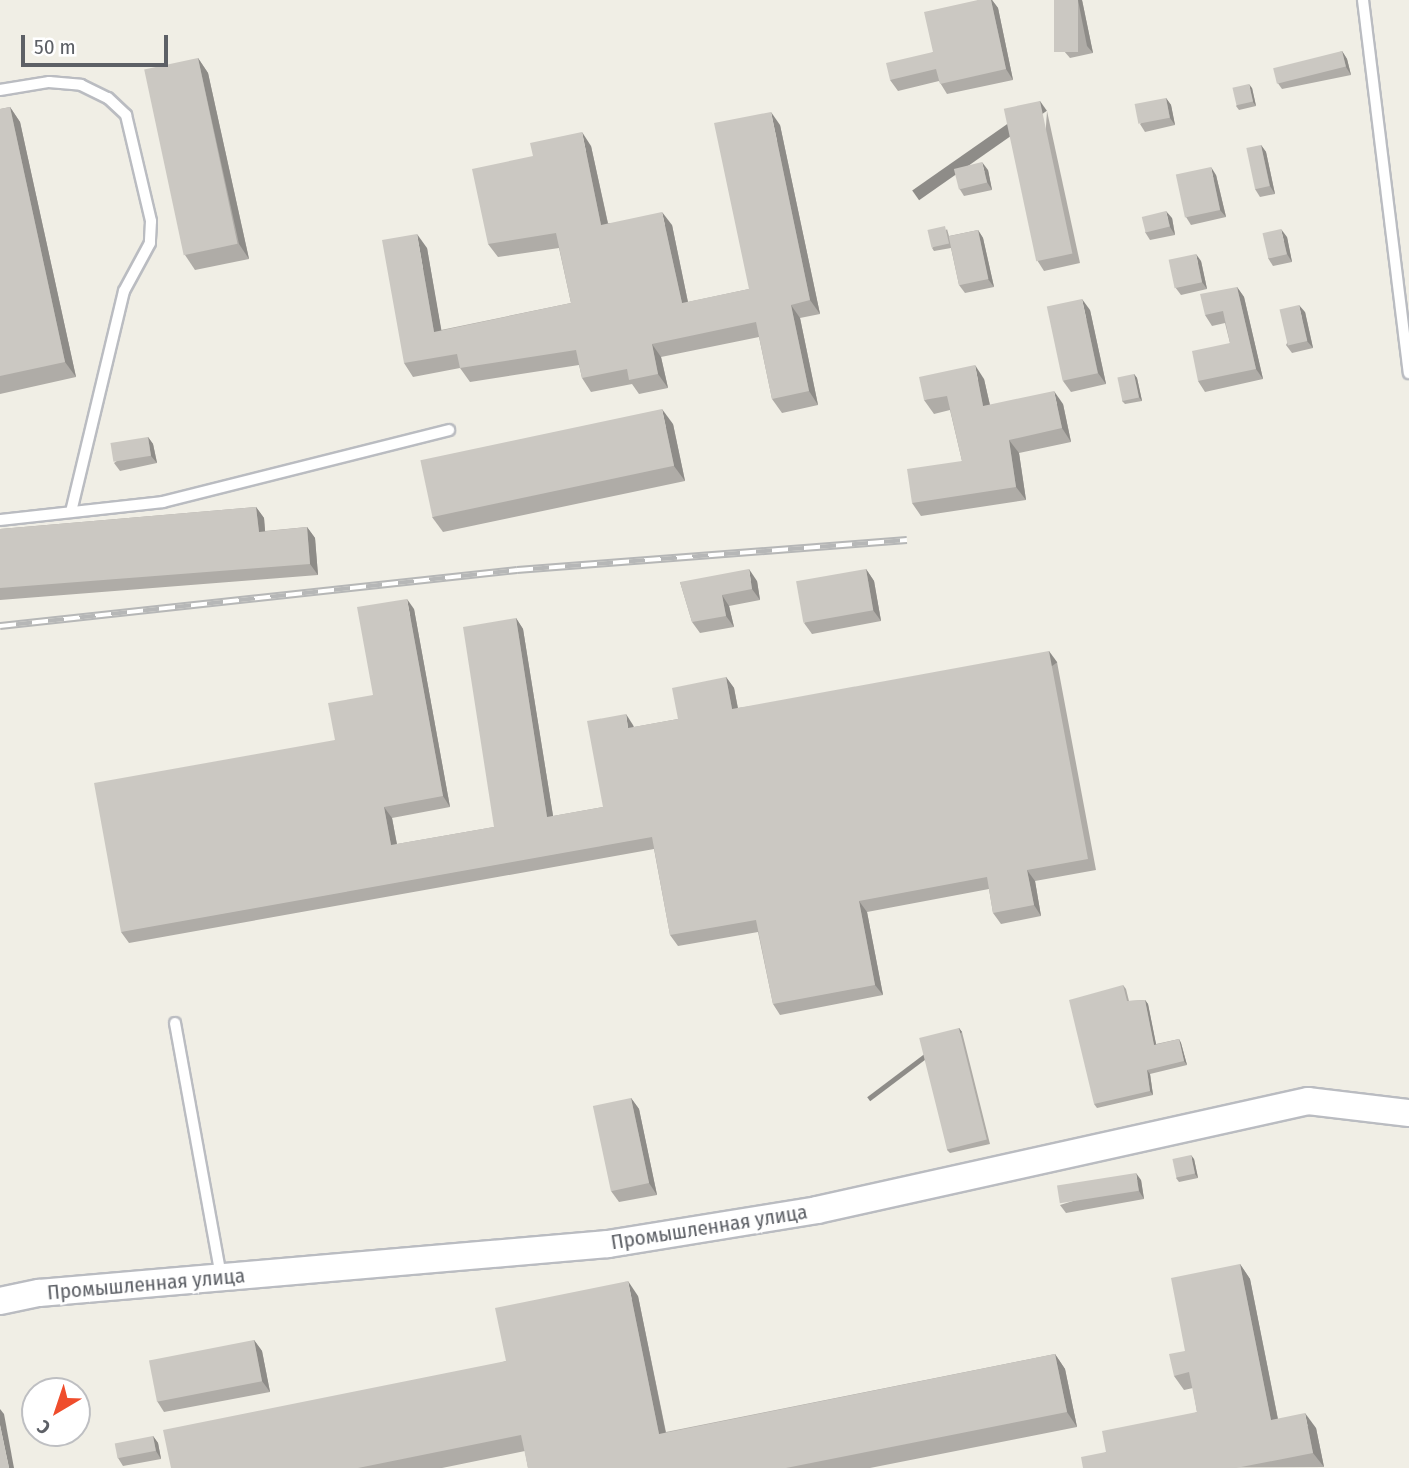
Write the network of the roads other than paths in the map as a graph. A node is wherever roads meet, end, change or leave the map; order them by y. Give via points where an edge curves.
1 (1363, 0) edge
2 (0, 90) edge
3 (1409, 373) edge
4 (449, 430) dead end
5 (71, 512) junction
6 (0, 520) edge
7 (175, 1023) dead end
8 (1409, 1113) edge
9 (221, 1277) junction
10 (0, 1301) edge

1 - 3 lane
2 - 5 lane via 49,82 81,85 108,98 126,115 151,221 150,243 124,291
4 - 5 lane via 163,502
5 - 6 lane
7 - 9 lane
8 - 9 street, Промышленная улица via 1308,1101 817,1210 608,1244
9 - 10 street, Промышленная улица

